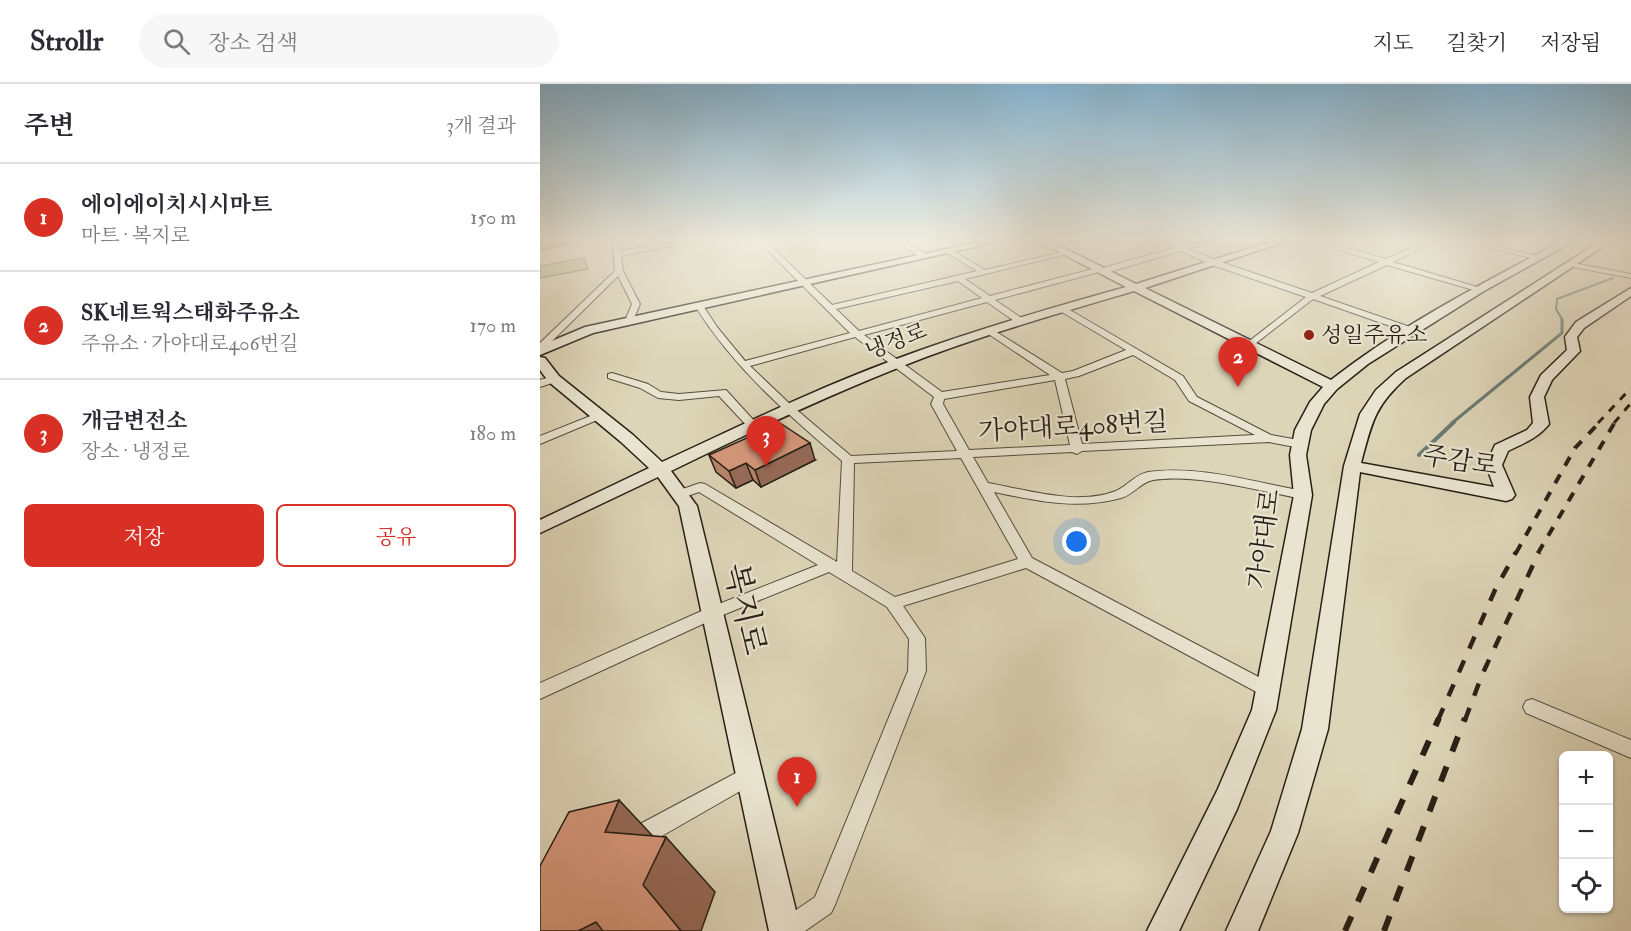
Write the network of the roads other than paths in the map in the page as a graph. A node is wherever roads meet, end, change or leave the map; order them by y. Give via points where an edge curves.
1 (610, 280) edge
2 (623, 280) edge
3 (800, 280) edge
4 (819, 280) edge
5 (951, 280) edge
6 (960, 280) edge
7 (1065, 280) edge
8 (1122, 280) edge
9 (1161, 280) edge
10 (1262, 280) edge
11 (1348, 280) edge
12 (1447, 280) edge
13 (1498, 280) edge
14 (1547, 280) edge
15 (803, 283) junction
16 (1137, 287) junction
17 (1480, 289) junction
18 (1631, 291) edge
19 (1311, 297) junction
20 (988, 299) junction
21 (699, 306) junction
22 (829, 308) junction
23 (1063, 309) junction
24 (567, 321) junction
25 (629, 321) junction
26 (1020, 321) junction
27 (1416, 329) junction
28 (990, 331) junction
29 (540, 333) edge
30 (857, 334) junction
31 (1251, 344) junction
32 (540, 350) edge
33 (1134, 351) junction
34 (1424, 360) junction
35 (540, 361) edge
36 (744, 364) junction
37 (896, 364) junction
38 (612, 376) dead end
39 (1059, 376) junction
40 (547, 382) edge
41 (1332, 386) junction
42 (940, 396) junction
43 (789, 408) junction
44 (598, 416) junction
45 (752, 425) junction
46 (1269, 438) junction
47 (540, 440) edge
48 (1300, 444) junction
49 (1077, 450) junction
50 (967, 455) junction
51 (848, 460) junction
52 (1352, 466) junction
53 (660, 469) junction
54 (983, 486) junction
55 (682, 494) junction
56 (1303, 495) junction
57 (540, 527) edge
58 (1027, 562) junction
59 (836, 570) junction
60 (894, 603) junction
61 (712, 613) junction
62 (1268, 690) junction
63 (540, 691) edge
64 (1532, 707) dead end
65 (1631, 749) edge
66 (749, 775) junction
67 (620, 848) edge
68 (785, 931) edge
69 (1163, 931) edge
70 (1242, 931) edge

1 - 24 street
2 - 25 street via 636,304
3 - 15 street
4 - 15 main road
5 - 22 street
6 - 20 street
7 - 20 street
8 - 16 main road
9 - 16 main road, 냉정로
10 - 19 street
11 - 19 street
12 - 17 street
13 - 17 main road, 가야대로
14 - 34 main road
15 - 21 main road
15 - 22 street
16 - 23 main road, 냉정로
16 - 31 main road
17 - 27 main road, 가야대로
18 - 52 main road, 주감로 via 1580,325 1571,337 1574,351 1546,378 1537,397 1541,424 1533,433 1501,448 1494,465 1506,495
19 - 27 street
19 - 31 street
20 - 26 street
20 - 30 street
21 - 25 main road
21 - 36 street
22 - 30 street
23 - 26 main road, 냉정로
23 - 33 street
24 - 29 street
24 - 32 street
25 - 32 main road via 589,330
26 - 28 main road, 냉정로
27 - 34 main road via 1441,329 1449,336
27 - 41 main road, 가야대로
28 - 37 main road, 냉정로
28 - 39 street
30 - 36 street
30 - 37 street
31 - 41 main road
33 - 39 street
33 - 46 street via 1179,378 1193,399
34 - 52 main road via 1381,393 1367,414
35 - 40 main road, 복지로
36 - 43 street
37 - 42 street
37 - 43 main road, 냉정로
38 - 45 street via 658,395 680,397 722,392
39 - 42 street
39 - 49 street
40 - 44 main road, 복지로
41 - 48 main road, 가야대로 via 1317,402
42 - 50 street via 937,404
43 - 45 main road, 냉정로
43 - 51 street
44 - 47 street
44 - 53 main road, 복지로
45 - 53 main road, 냉정로
46 - 48 street, 가야대로408번길
46 - 49 street, 가야대로408번길
48 - 56 main road, 가야대로
49 - 50 street, 가야대로408번길
50 - 51 street, 가야대로408번길
50 - 54 street
51 - 59 street
52 - 70 main road via 1315,729 1284,833
53 - 55 main road, 복지로
53 - 57 main road, 냉정로
54 - 56 street via 1083,501 1120,494 1148,476 1201,476
54 - 58 street
55 - 59 street via 700,487
55 - 61 main road, 복지로
56 - 62 main road, 가야대로
58 - 60 street
58 - 62 street
59 - 60 street
59 - 61 street
60 - 68 street via 918,638 917,671 823,905
61 - 63 street
61 - 66 main road, 복지로
62 - 69 main road, 가야대로 via 1263,715 1227,800
64 - 65 street
66 - 67 street
66 - 68 main road, 복지로

